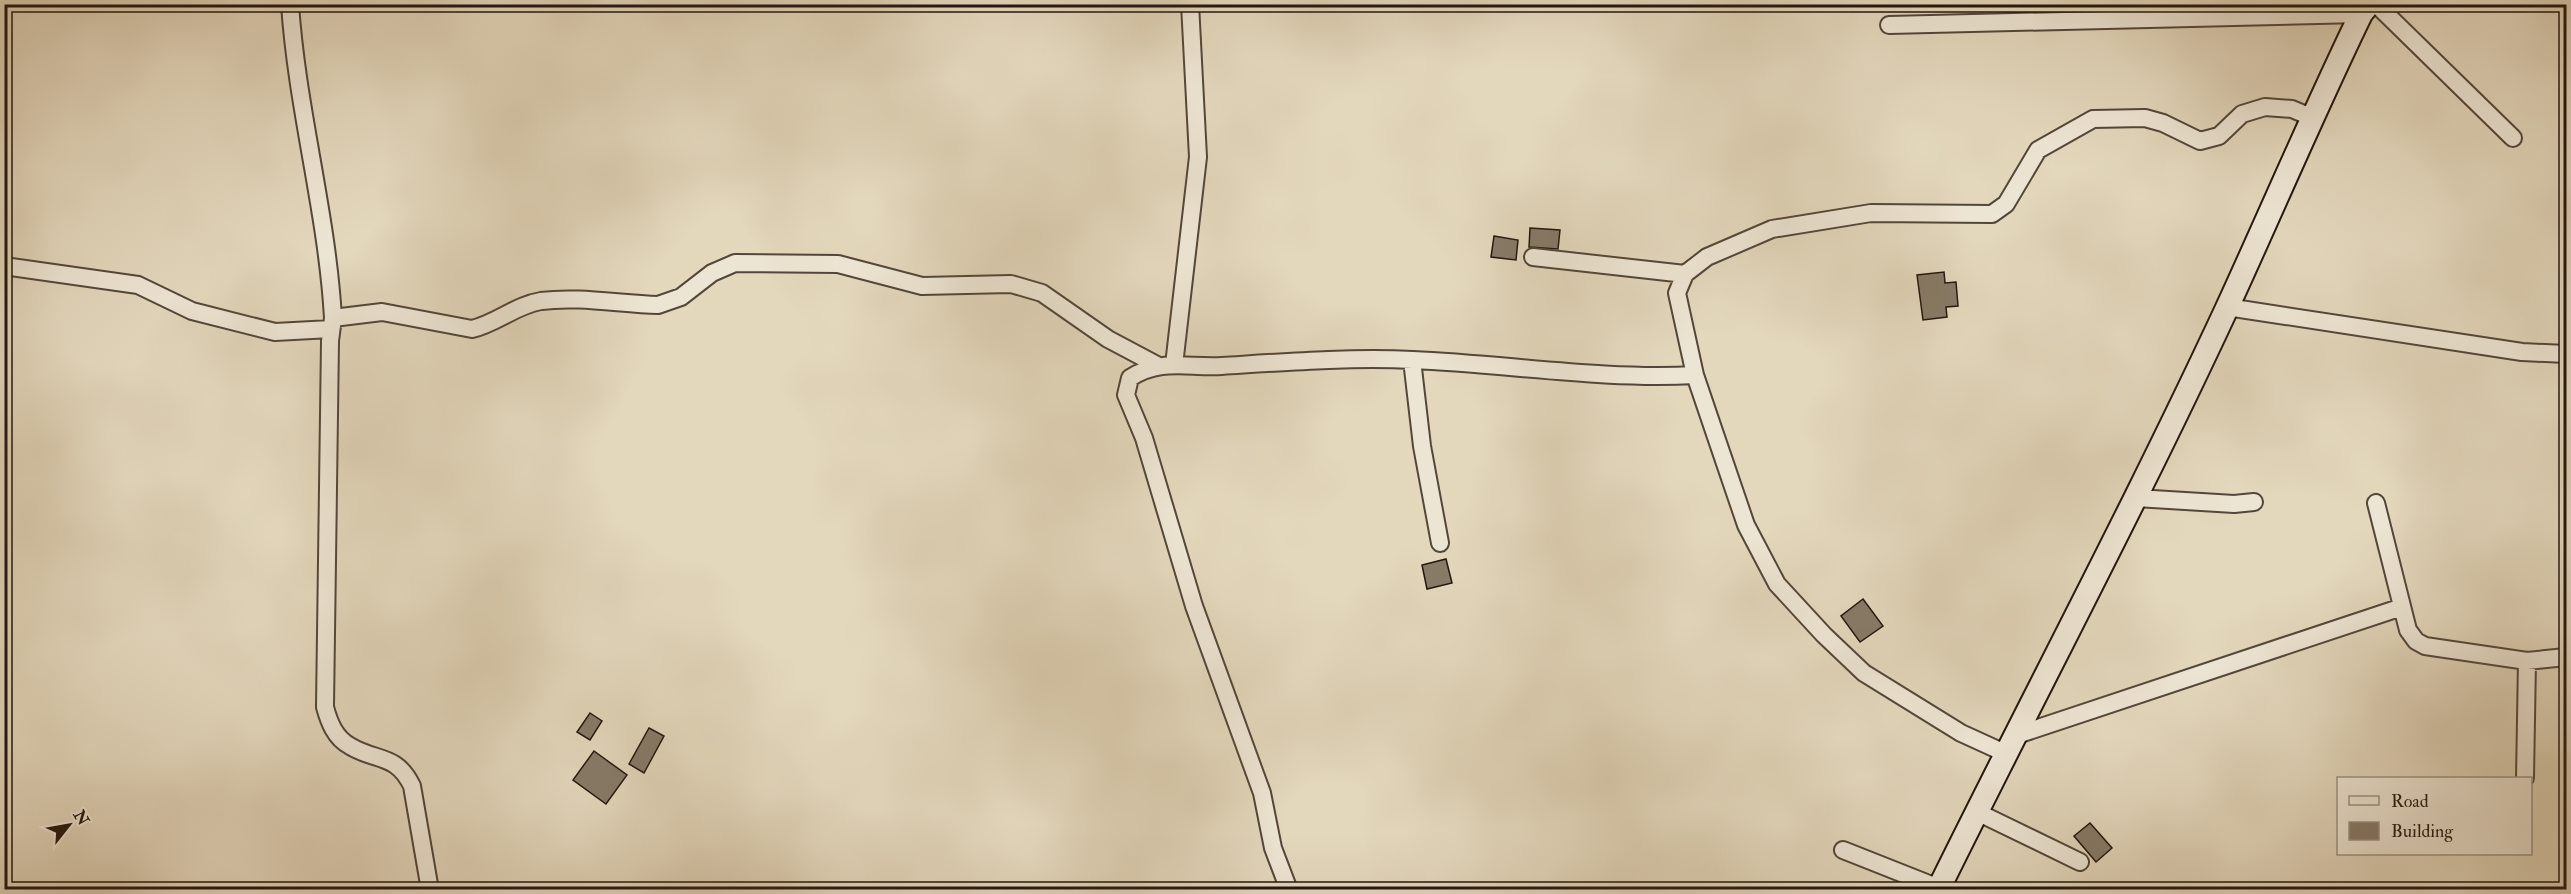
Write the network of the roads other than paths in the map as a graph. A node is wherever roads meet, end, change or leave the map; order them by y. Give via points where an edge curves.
1 (290, 4) edge
2 (1190, 4) edge
3 (2369, 8) edge
4 (1889, 25) dead end
5 (2311, 117) junction
6 (2513, 138) dead end
7 (1533, 257) dead end
8 (4, 267) edge
9 (1685, 274) junction
10 (2227, 307) junction
11 (332, 324) junction
12 (2566, 354) edge
13 (1412, 360) junction
14 (1174, 364) junction
15 (1157, 365) junction
16 (1695, 375) junction
17 (2136, 498) junction
18 (2254, 502) dead end
19 (2376, 503) dead end
20 (1440, 543) dead end
21 (2402, 607) junction
22 (2566, 657) edge
23 (2527, 661) junction
24 (2011, 745) junction
25 (2525, 777) edge
26 (1977, 812) junction
27 (1843, 850) dead end
28 (2080, 862) dead end
29 (1283, 887) edge
30 (1938, 889) edge
31 (430, 890) edge

1 - 11 street via 294,58 330,261
2 - 14 street via 1198,157
3 - 4 street
3 - 5 street
3 - 6 street
5 - 9 street via 2292,109 2265,107 2242,114 2219,136 2200,141 2145,118 2093,119 2038,150 2006,204 1992,214 1871,213 1772,229 1707,257
5 - 10 street
7 - 9 street
8 - 11 street via 138,285 192,311 275,332
9 - 16 street via 1677,293
10 - 12 street via 2522,352
10 - 17 street
11 - 15 street via 382,312 472,329 541,301 668,303 712,273 735,263 838,264 922,286 1011,284 1042,293 1108,339
11 - 31 street via 325,707 331,728 349,746 395,762 406,774 412,786
13 - 14 street via 1310,360 1198,367
13 - 16 street via 1650,378
13 - 20 street via 1422,446
14 - 15 street
15 - 29 street via 1130,378 1126,395 1144,438 1194,606 1262,793
16 - 24 street via 1746,525 1777,584 1864,673 1961,733
17 - 18 street
17 - 24 street
19 - 21 street
21 - 23 street via 2408,630 2425,646
21 - 24 street
22 - 23 street
23 - 25 street
24 - 26 street
26 - 28 street
26 - 30 street
27 - 30 street

